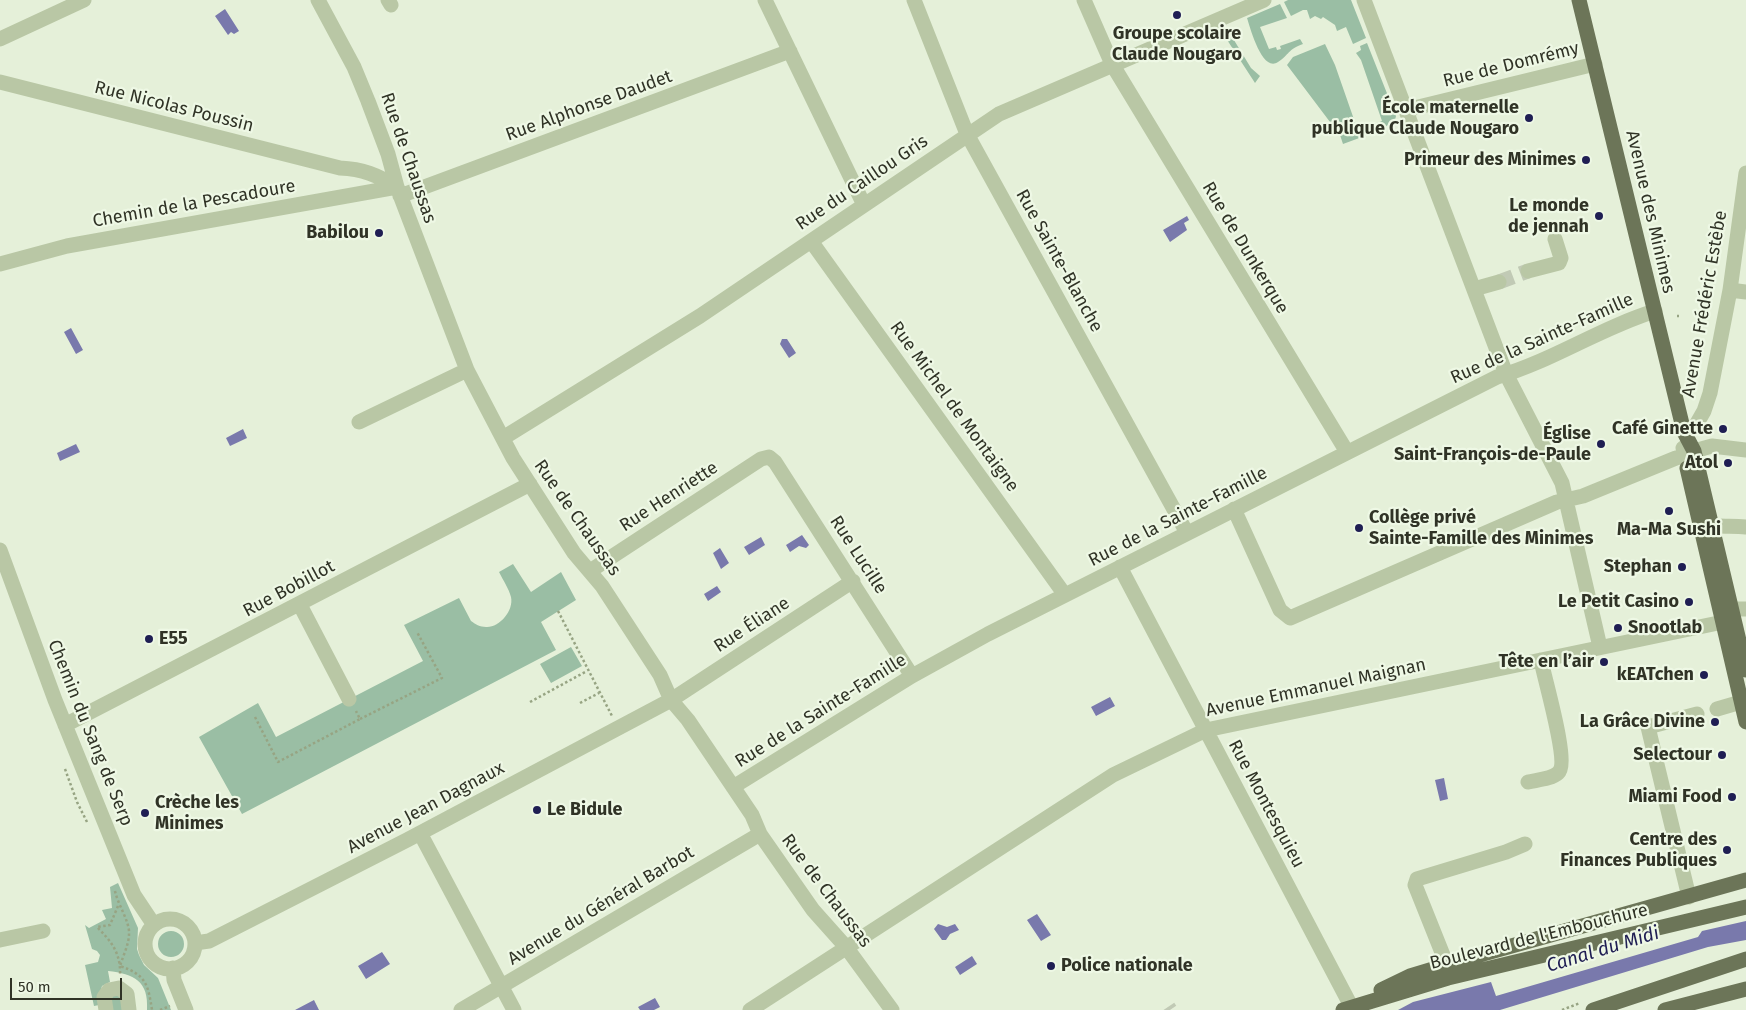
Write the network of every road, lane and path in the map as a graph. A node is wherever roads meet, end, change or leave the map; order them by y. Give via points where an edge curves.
1 (84, 0) edge
2 (318, 0) edge
3 (765, 0) edge
4 (914, 0) edge
5 (1084, 0) edge
6 (1264, 0) edge
7 (1364, 0) edge
8 (1579, 0) edge
9 (0, 39) edge
10 (790, 52) junction
11 (1112, 64) junction
12 (1595, 64) junction
13 (0, 82) edge
14 (1406, 110) junction
15 (967, 134) junction
16 (340, 168) junction
17 (1746, 173) edge
18 (399, 192) junction
19 (358, 194) junction
20 (864, 205) junction
21 (1555, 238) dead end
22 (811, 241) junction
23 (0, 264) edge
24 (1528, 271) tunnel mouth
25 (1499, 282) tunnel mouth
26 (1474, 289) junction
27 (1730, 290) junction
28 (1746, 292) edge
29 (1655, 311) junction
30 (467, 370) junction
31 (1506, 374) junction
32 (359, 422) dead end
33 (1684, 432) junction
34 (503, 438) junction
35 (1746, 450) edge
36 (1347, 452) junction
37 (1689, 454) junction
38 (769, 457) joint
39 (530, 484) junction
40 (1566, 499) junction
41 (1234, 509) junction
42 (1706, 525) junction
43 (1746, 527) edge
44 (1187, 533) junction
45 (0, 550) edge
46 (1120, 567) junction
47 (590, 571) junction
48 (853, 582) junction
49 (1065, 595) junction
50 (300, 605) junction
51 (1739, 609) edge
52 (558, 611) dead end
53 (1722, 622) junction
54 (417, 632) dead end
55 (1600, 647) junction
56 (1541, 660) junction
57 (1746, 670) edge
58 (588, 671) junction
59 (912, 676) junction
60 (599, 692) junction
61 (349, 699) joint
62 (671, 700) junction
63 (530, 702) dead end
64 (1741, 702) junction
65 (580, 703) dead end
66 (1717, 709) dead end
67 (1697, 714) dead end
68 (255, 717) dead end
69 (360, 720) junction
70 (1746, 722) edge
71 (65, 725) junction
72 (619, 728) junction
73 (1206, 730) junction
74 (63, 762) dead end
75 (1528, 782) dead end
76 (733, 787) junction
77 (89, 826) dead end
78 (420, 833) junction
79 (760, 834) junction
80 (1525, 844) dead end
81 (1746, 880) edge
82 (114, 888) dead end
83 (1689, 897) junction
84 (118, 906) junction
85 (1746, 907) edge
86 (154, 925) junction
87 (43, 931) dead end
88 (0, 940) edge
89 (195, 943) junction
90 (846, 947) junction
91 (1746, 959) edge
92 (1447, 965) junction
93 (120, 966) junction
94 (173, 968) junction
95 (502, 987) junction
96 (119, 988) junction
97 (1746, 989) edge
98 (1347, 1008) edge
99 (106, 1010) edge
100 (129, 1010) edge
101 (152, 1010) edge
102 (186, 1010) edge
103 (461, 1010) edge
104 (514, 1010) edge
105 (750, 1010) edge
106 (892, 1010) edge
107 (1593, 1010) edge
108 (1665, 1010) edge

1 - 9 street
2 - 18 street, Rue de Chaussas via 354,67 388,154
3 - 10 street
4 - 15 street, Rue Sainte-Blanche
5 - 11 street, Rue de Dunkerque
6 - 11 street, Rue du Caillou Gris
7 - 14 street
8 - 12 main road, Avenue des Minimes
10 - 18 street, Rue Alphonse Daudet
10 - 20 street
11 - 15 street, Rue du Caillou Gris via 998,114
11 - 36 street, Rue de Dunkerque
12 - 14 street, Rue de Domrémy
12 - 29 main road, Avenue des Minimes
13 - 16 street, Rue Nicolas Poussin
14 - 26 street
15 - 20 street, Rue du Caillou Gris
15 - 44 street, Rue Sainte-Blanche
16 - 18 street, Rue Nicolas Poussin via 374,173
16 - 19 street via 354,179
17 - 27 street, Avenue Frédéric Estèbe
18 - 19 street, Chemin de la Pescadoure
18 - 30 street, Rue de Chaussas
19 - 23 street, Chemin de la Pescadoure via 67,246
20 - 22 street, Rue du Caillou Gris
21 - 24 street via 1561,258 1559,263
22 - 34 street, Rue du Caillou Gris via 700,316
22 - 49 street, Rue Michel de Montaigne
25 - 26 street
26 - 31 street
27 - 28 street
27 - 33 street, Avenue Frédéric Estèbe via 1710,393 1696,425
29 - 31 street, Rue de la Sainte-Famille via 1621,322 1542,361
29 - 33 main road, Avenue des Minimes
30 - 32 street
30 - 34 street, Rue de Chaussas
31 - 36 street, Rue de la Sainte-Famille
31 - 40 street via 1562,483
33 - 37 main road, Avenue des Minimes
34 - 39 street, Rue de Chaussas
35 - 37 street via 1712,446
36 - 41 street, Rue de la Sainte-Famille
37 - 40 street via 1583,496
37 - 42 main road, Avenue des Minimes
38 - 47 street, Rue Henriette via 761,459
38 - 48 street, Rue Lucille via 776,462
39 - 47 street, Rue de Chaussas via 574,553
39 - 50 street, Rue Bobillot
40 - 41 street via 1290,618 1280,610
40 - 55 street
41 - 44 street, Rue de la Sainte-Famille
42 - 43 street
42 - 51 main road, Avenue des Minimes
42 - 53 main road, Avenue des Minimes
44 - 46 street, Rue de la Sainte-Famille
45 - 71 street, Chemin du Sang de Serp
46 - 49 street, Rue de la Sainte-Famille
46 - 73 street, Rue Montesquieu
47 - 62 street, Rue de Chaussas via 660,675
48 - 59 street, Rue Lucille
48 - 62 street, Rue Éliane
49 - 59 street, Rue de la Sainte-Famille
50 - 61 street
50 - 71 street, Rue Bobillot
51 - 57 main road, Avenue des Minimes
52 - 58 path
53 - 55 street, Avenue Emmanuel Maignan
53 - 64 main road, Avenue des Minimes
54 - 69 path via 442,678
55 - 56 street, Avenue Emmanuel Maignan
56 - 73 street, Avenue Emmanuel Maignan
56 - 75 street via 1561,748 1562,768 1557,774
58 - 60 path
58 - 63 path
59 - 76 street, Rue de la Sainte-Famille
60 - 65 path
60 - 72 path
61 - 69 path
62 - 72 street, Avenue Jean Dagnaux
62 - 76 street, Rue de Chaussas
64 - 66 street
64 - 70 main road, Avenue des Minimes
67 - 83 street via 1648,727
68 - 69 path via 278,762
71 - 86 street, Chemin du Sang de Serp via 134,895
72 - 78 street, Avenue Jean Dagnaux
73 - 90 street, Avenue Emmanuel Maignan via 1114,775
73 - 98 street, Rue Montesquieu
74 - 77 path
76 - 79 street, Rue de Chaussas via 752,815
78 - 89 street, Avenue Jean Dagnaux via 208,941
78 - 95 street
79 - 90 street, Rue de Chaussas via 813,910
79 - 95 street, Avenue du Général Barbot
80 - 92 street via 1417,879 1416,885
81 - 83 main road
82 - 84 path
83 - 92 main road
84 - 93 path via 130,934
84 - 93 path via 110,925 97,927 114,943
85 - 98 main road, Boulevard de l'Embouchure via 1448,978
86 - 89 street via 161,920 177,920 190,928
86 - 94 street via 148,932 147,952 161,967
87 - 88 street
89 - 94 street via 186,962
90 - 105 street, Avenue Emmanuel Maignan
90 - 106 street, Rue de Chaussas
91 - 107 main road
92 - 98 main road via 1410,976
93 - 96 path
93 - 101 path via 136,972 148,986
94 - 102 street via 174,980
95 - 103 street, Avenue du Général Barbot
95 - 104 street
96 - 99 street via 109,990 104,997
96 - 100 street via 128,994
97 - 108 main road

